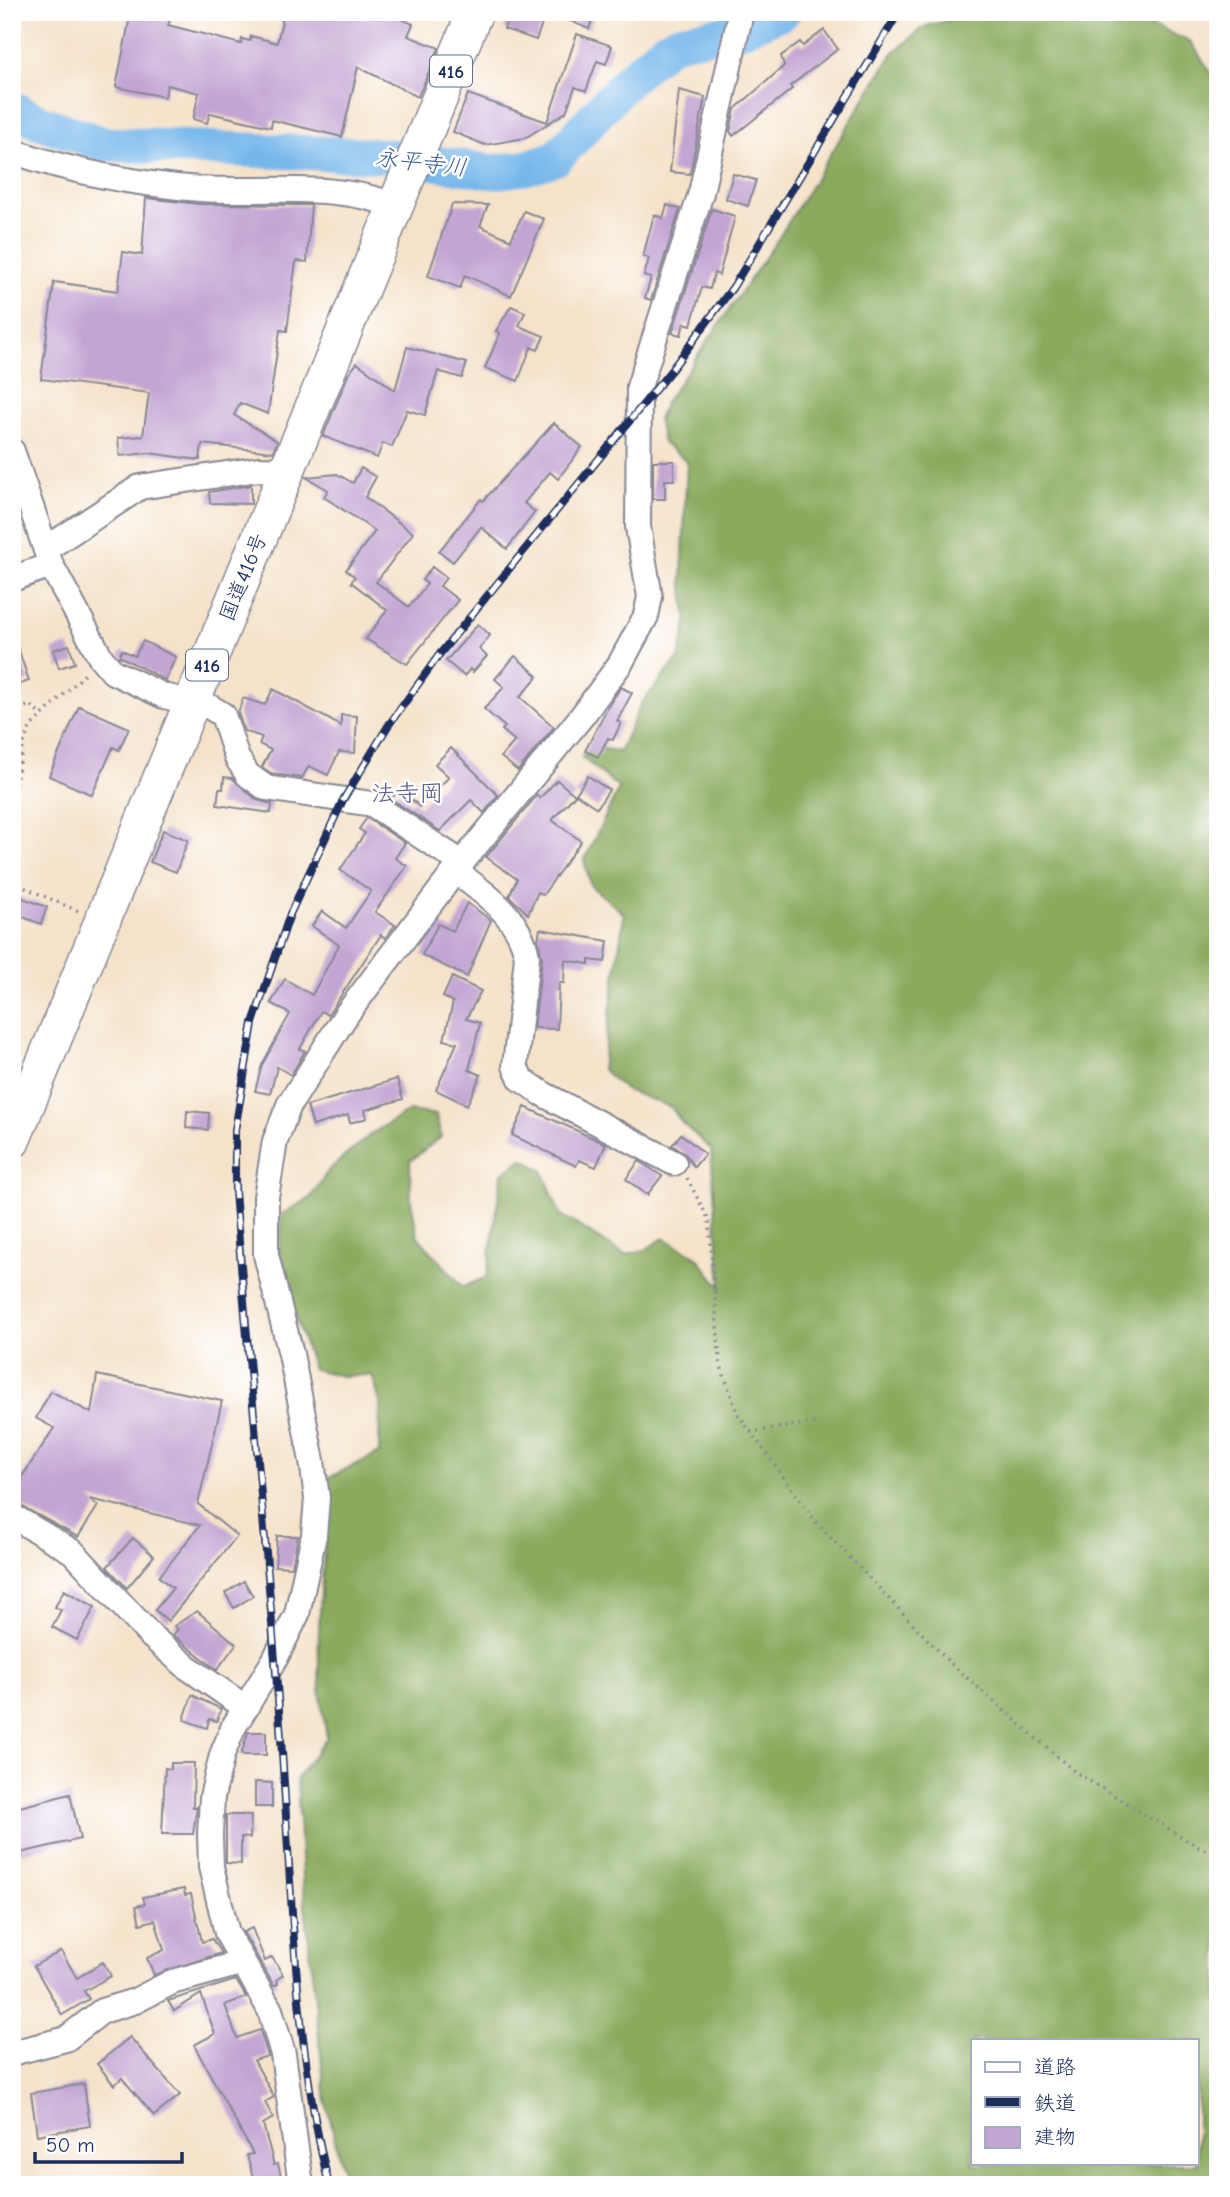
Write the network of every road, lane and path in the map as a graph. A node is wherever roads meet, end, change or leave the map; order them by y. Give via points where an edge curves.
1 (475, 12) edge
2 (741, 12) edge
3 (12, 150) edge
4 (399, 197) junction
5 (12, 451) edge
6 (287, 470) junction
7 (48, 557) junction
8 (12, 579) edge
9 (101, 658) junction
10 (191, 703) junction
11 (12, 712) edge
12 (41, 716) junction
13 (12, 798) edge
14 (458, 867) junction
15 (12, 882) edge
16 (102, 922) junction
17 (12, 1141) edge
18 (674, 1163) joint
19 (818, 1422) dead end
20 (750, 1432) junction
21 (12, 1516) edge
22 (246, 1708) junction
23 (1218, 1854) edge
24 (241, 1963) junction
25 (12, 2053) edge
26 (301, 2185) edge

1 - 4 highway, 国道416号 / 416
2 - 14 street via 701,193 639,387 638,527 650,597 646,615 620,664 582,716
3 - 4 street via 85,172 142,182 200,189
4 - 6 highway, 国道416号 / 416
5 - 7 street
6 - 7 street via 259,469 140,487
6 - 10 highway, 国道416号 / 416
7 - 8 street
7 - 9 street
9 - 10 street via 113,672
9 - 12 path
10 - 14 street via 223,715 237,758 248,775 266,788 383,808
10 - 16 highway, 国道416号 / 416
11 - 12 path via 31,705
12 - 13 path via 25,740
14 - 18 street via 525,940 515,1066 521,1079
14 - 22 street via 346,1015 289,1105 275,1141 266,1197 266,1255 291,1354 317,1498 297,1614
15 - 16 path
16 - 17 highway, 国道416号 / 416
18 - 20 path via 691,1182 709,1220 720,1363 737,1413
19 - 20 path
20 - 23 path via 816,1522 950,1663 1075,1772 1200,1848
21 - 22 street via 73,1552 151,1636
22 - 24 street via 222,1755 212,1797 210,1835 219,1908
24 - 25 street via 172,1982 102,2011 66,2039
24 - 26 street via 270,2010 283,2054

